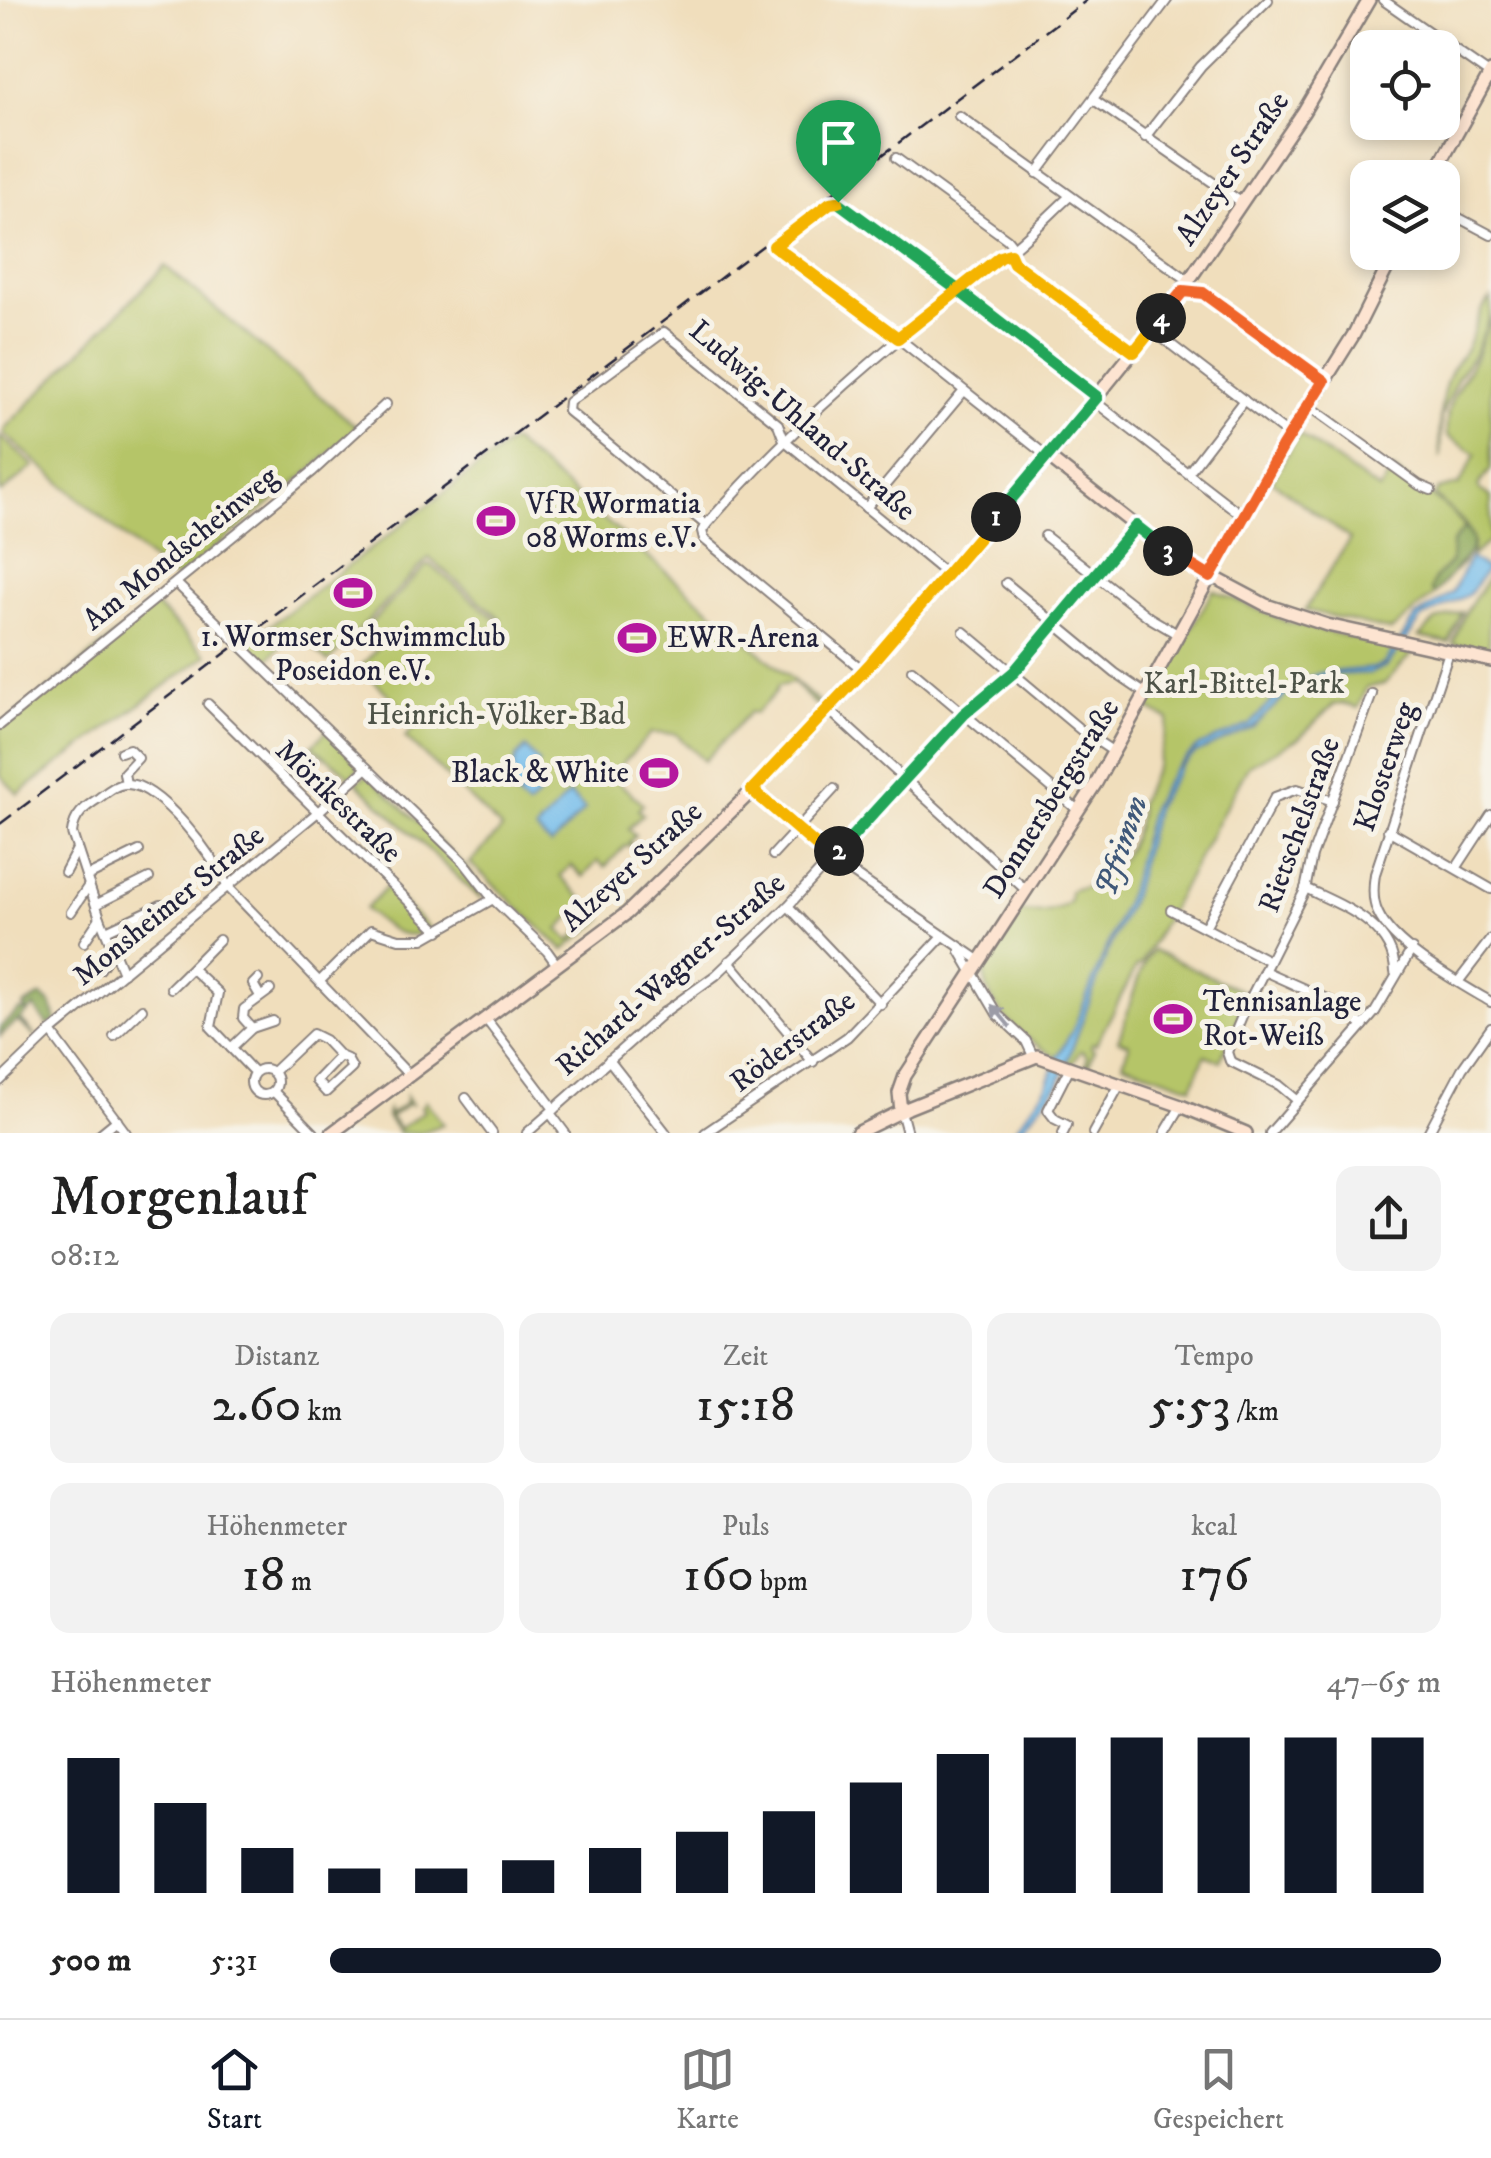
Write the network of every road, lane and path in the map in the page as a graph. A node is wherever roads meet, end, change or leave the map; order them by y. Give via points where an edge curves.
1 (1167, 0) edge
2 (1268, 0) edge
3 (1370, 0) edge
4 (1383, 0) edge
5 (1490, 73) edge
6 (1486, 94) edge
7 (1094, 100) junction
8 (958, 116) dead end
9 (1145, 137) junction
10 (896, 158) dead end
11 (1444, 160) edge
12 (1036, 173) junction
13 (1069, 197) junction
14 (1241, 202) junction
15 (1460, 219) edge
16 (1491, 236) edge
17 (1010, 254) junction
18 (1386, 270) edge
19 (1186, 286) junction
20 (958, 291) junction
21 (1152, 330) junction
22 (898, 338) junction
23 (1134, 352) junction
24 (1324, 381) junction
25 (964, 391) junction
26 (1096, 399) junction
27 (1244, 400) junction
28 (386, 404) dead end
29 (1308, 405) junction
30 (1289, 435) junction
31 (784, 440) junction
32 (1048, 457) junction
33 (1188, 473) junction
34 (1431, 490) dead end
35 (866, 508) junction
36 (1244, 516) junction
37 (706, 524) junction
38 (1136, 526) junction
39 (1045, 536) dead end
40 (948, 575) junction
41 (1095, 575) junction
42 (1210, 577) junction
43 (176, 582) junction
44 (1006, 583) dead end
45 (1056, 622) junction
46 (964, 632) dead end
47 (1179, 635) junction
48 (1449, 652) junction
49 (1491, 661) edge
50 (912, 670) dead end
51 (864, 671) junction
52 (1014, 672) junction
53 (1146, 694) junction
54 (1372, 694) dead end
55 (208, 704) dead end
56 (828, 709) junction
57 (964, 714) junction
58 (0, 725) edge
59 (121, 752) dead end
60 (1114, 752) junction
61 (367, 768) junction
62 (905, 780) junction
63 (126, 784) junction
64 (834, 788) dead end
65 (752, 790) junction
66 (1332, 801) junction
67 (1079, 810) junction
68 (318, 812) junction
69 (1491, 815) edge
70 (797, 830) junction
71 (1388, 830) junction
72 (76, 851) junction
73 (139, 851) dead end
74 (773, 856) dead end
75 (832, 859) junction
76 (1457, 867) junction
77 (66, 872) dead end
78 (150, 878) dead end
79 (88, 881) junction
80 (227, 886) junction
81 (1305, 888) junction
82 (1491, 889) edge
83 (1027, 891) junction
84 (1373, 898) junction
85 (492, 899) junction
86 (97, 904) junction
87 (161, 905) dead end
88 (788, 906) junction
89 (1170, 910) dead end
90 (72, 912) dead end
91 (1356, 914) junction
92 (100, 918) junction
93 (1205, 928) junction
94 (106, 931) junction
95 (439, 931) junction
96 (942, 937) junction
97 (1491, 939) edge
98 (219, 940) dead end
99 (84, 942) dead end
100 (1412, 949) junction
101 (113, 950) junction
102 (729, 961) junction
103 (1269, 961) junction
104 (558, 966) junction
105 (976, 966) junction
106 (100, 969) dead end
107 (194, 970) junction
108 (1264, 971) junction
109 (123, 972) junction
110 (1394, 976) junction
111 (258, 978) dead end
112 (320, 981) junction
113 (1458, 982) junction
114 (172, 988) dead end
115 (270, 990) dead end
116 (260, 996) junction
117 (1491, 1002) edge
118 (881, 1004) junction
119 (142, 1009) dead end
120 (486, 1019) junction
121 (273, 1021) dead end
122 (1362, 1026) junction
123 (252, 1028) junction
124 (1491, 1028) edge
125 (51, 1032) junction
126 (114, 1036) dead end
127 (232, 1048) junction
128 (340, 1056) junction
129 (1032, 1056) junction
130 (608, 1060) junction
131 (813, 1062) junction
132 (1069, 1069) junction
133 (254, 1072) junction
134 (273, 1072) junction
135 (410, 1076) junction
136 (0, 1081) edge
137 (1119, 1086) junction
138 (273, 1091) junction
139 (466, 1098) dead end
140 (1298, 1100) junction
141 (1182, 1106) junction
142 (552, 1111) junction
143 (900, 1111) junction
144 (361, 1112) junction
145 (117, 1120) junction
146 (1065, 1129) edge
147 (101, 1133) edge
148 (126, 1133) edge
149 (314, 1133) edge
150 (328, 1133) edge
151 (340, 1133) edge
152 (492, 1133) edge
153 (526, 1133) edge
154 (565, 1133) edge
155 (666, 1133) edge
156 (705, 1133) edge
157 (857, 1133) edge
158 (908, 1133) edge
159 (1094, 1133) edge
160 (1165, 1133) edge
161 (1246, 1133) edge
162 (1270, 1133) edge
163 (1428, 1133) edge

1 - 7 street
2 - 9 street via 1201,66
3 - 14 street, Alzeyer Straße
4 - 5 street
5 - 6 street
6 - 11 street
7 - 9 street
7 - 12 street
8 - 12 street
9 - 14 street
10 - 17 street via 1008,239
12 - 13 street
13 - 17 street
13 - 19 street
14 - 19 street, Alzeyer Straße
15 - 16 street
17 - 20 street
17 - 23 street
18 - 24 street, Donnersbergstraße
19 - 21 street, Alzeyer Straße
19 - 24 street
20 - 22 street
20 - 22 street via 838,202 774,246
20 - 26 street
21 - 23 street, Alzeyer Straße
21 - 27 street
22 - 25 street
22 - 31 street
23 - 26 street, Alzeyer Straße
24 - 29 street, Donnersbergstraße
25 - 32 street
25 - 35 street
26 - 32 street, Alzeyer Straße
26 - 33 street
27 - 30 street
27 - 33 street
28 - 43 street, Am Mondscheinweg
29 - 30 street, Donnersbergstraße
29 - 34 street
30 - 36 street, Donnersbergstraße
31 - 35 street, Ludwig-Uhland-Straße
31 - 37 street
31 - 37 street, Ludwig-Uhland-Straße via 778,424 664,332 571,400 568,411
32 - 38 street
32 - 40 street, Alzeyer Straße
33 - 36 street
35 - 40 street, Ludwig-Uhland-Straße
36 - 42 street, Donnersbergstraße
37 - 51 street via 704,539
38 - 41 street, Richard-Wagner-Straße
38 - 42 street
39 - 41 street
40 - 51 street, Alzeyer Straße
41 - 45 street, Richard-Wagner-Straße
41 - 47 street
42 - 47 street, Donnersbergstraße
42 - 48 street via 1287,614
43 - 58 street, Am Mondscheinweg
43 - 61 street
44 - 45 street
45 - 52 street, Richard-Wagner-Straße
45 - 53 street
46 - 52 street
47 - 53 street, Donnersbergstraße
48 - 49 street
48 - 71 street, Klosterweg
50 - 57 street
51 - 56 street, Alzeyer Straße
52 - 57 street, Richard-Wagner-Straße
52 - 60 street
53 - 60 street, Donnersbergstraße
54 - 66 street, Rietschelstraße
55 - 68 street, Mörikestraße
56 - 62 street
56 - 65 street, Alzeyer Straße
57 - 62 street, Richard-Wagner-Straße
57 - 67 street
59 - 63 street via 138,758 125,770
60 - 67 street, Donnersbergstraße
61 - 68 street, Monsheimer Straße
61 - 85 street via 464,862
62 - 75 street, Richard-Wagner-Straße
62 - 83 street
63 - 72 street via 78,814
63 - 80 street via 149,791 173,813
64 - 70 street
65 - 70 street
65 - 104 street, Alzeyer Straße via 628,913
66 - 81 street, Rietschelstraße
66 - 93 street via 1297,789 1275,798
67 - 83 street, Donnersbergstraße
68 - 80 street, Monsheimer Straße
68 - 95 street, Mörikestraße
69 - 76 street
70 - 74 street
70 - 75 street
71 - 76 street
71 - 84 street, Klosterweg
72 - 77 street
72 - 79 street
73 - 79 street
75 - 88 street, Richard-Wagner-Straße
75 - 96 street
76 - 82 street
78 - 86 street
79 - 86 street
79 - 90 street
80 - 109 street, Monsheimer Straße
80 - 112 street
81 - 91 street
81 - 103 street, Rietschelstraße
83 - 105 street, Donnersbergstraße
84 - 91 street via 1369,909
84 - 100 street via 1384,923
85 - 95 street
85 - 104 street
86 - 92 street
87 - 94 street
88 - 102 street, Richard-Wagner-Straße
88 - 118 street
89 - 93 street
91 - 110 street via 1380,934
92 - 94 street
92 - 99 street
93 - 103 street
94 - 101 street
95 - 112 street via 408,940 371,930
96 - 105 street
96 - 118 street, Röderstraße
97 - 113 street
98 - 107 street
100 - 110 street
100 - 113 street
101 - 106 street
101 - 109 street
102 - 130 street, Richard-Wagner-Straße
102 - 131 street
103 - 108 street, Rietschelstraße
104 - 120 street, Alzeyer Straße
129 -> 105 street via 1026,1040 997,1014
105 - 143 street, Donnersbergstraße via 905,1076
107 - 114 street
107 - 127 street via 218,993 210,1027
108 - 122 street via 1331,1000
108 - 140 street, Rietschelstraße via 1227,1056
109 - 125 street, Monsheimer Straße
110 - 122 street
111 - 116 street via 253,984
112 - 135 street
113 - 117 street
115 - 116 street
116 - 123 street via 244,1008
118 - 131 street, Röderstraße
119 - 126 street
120 - 135 street, Alzeyer Straße
120 - 142 street
121 - 123 street
122 - 140 street
123 - 127 street
124 - 163 street
125 - 136 street, Monsheimer Straße
125 - 145 street
127 - 133 street
128 - 128 street via 316,1081 323,1092 352,1068
128 - 134 street via 313,1034
129 - 132 street
129 - 143 street
130 - 142 street, Richard-Wagner-Straße
130 - 155 street
131 - 156 street, Röderstraße
132 - 137 street
132 - 146 street via 1048,1110
133 - 134 street
133 - 138 street via 255,1092
134 - 138 street
135 - 144 street, Alzeyer Straße
137 - 141 street
137 - 159 street
138 - 149 street
139 - 152 street
140 - 162 street
141 - 160 street
141 - 161 street
142 - 153 street, Richard-Wagner-Straße
142 - 154 street
143 - 157 street
143 - 158 street
144 - 150 street, Alzeyer Straße
144 - 151 street, Alzeyer Straße
145 - 147 street
145 - 148 street

